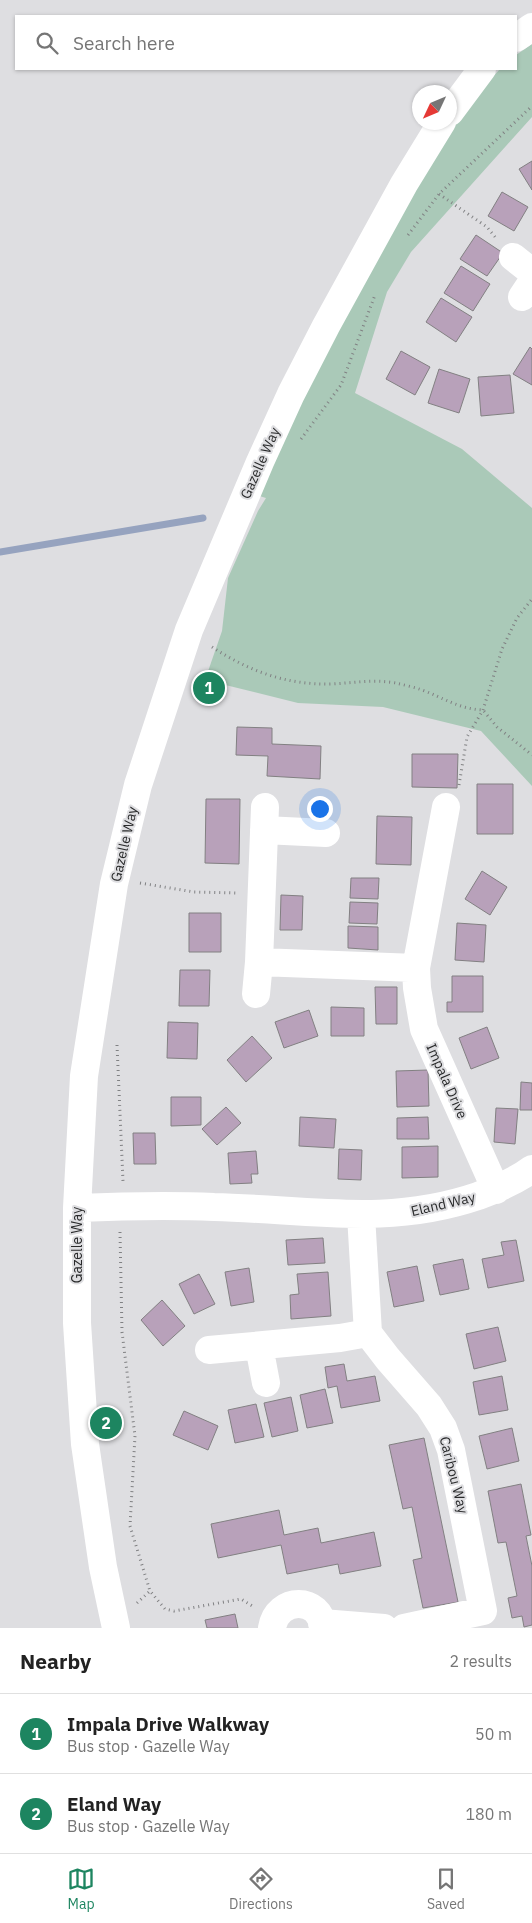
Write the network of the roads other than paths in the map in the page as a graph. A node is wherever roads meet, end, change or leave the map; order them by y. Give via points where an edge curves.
1 (532, 26) edge
2 (517, 37) edge
3 (481, 70) edge
4 (457, 103) edge
5 (437, 130) edge
6 (446, 807) road end
7 (326, 832) dead end
8 (259, 962) junction
9 (416, 968) junction
10 (256, 994) dead end
11 (532, 1169) edge
12 (496, 1190) junction
13 (77, 1208) junction
14 (361, 1216) junction
15 (368, 1333) junction
16 (259, 1346) junction
17 (209, 1350) dead end
18 (266, 1383) dead end
19 (124, 1618) edge
20 (485, 1620) edge
21 (273, 1623) edge
22 (323, 1626) edge
23 (384, 1628) edge
24 (404, 1628) edge

1 - 2 street
3 - 4 street
5 - 13 street, Gazelle Way via 368,247 291,394 189,630 138,786 114,884 84,1076
6 - 9 street, Impala Drive
7 - 8 street via 265,819
8 - 9 street
8 - 10 street
9 - 12 street, Impala Drive via 424,1028
11 - 12 street, Eland Way
12 - 14 street, Eland Way via 434,1208
13 - 14 street, Eland Way via 215,1206
13 - 19 street, Gazelle Way via 77,1323 85,1444 103,1567
14 - 15 street
15 - 16 street
15 - 20 street, Caribou Way via 429,1406 443,1428 451,1450
16 - 17 street
16 - 18 street
20 - 24 street, Caribou Way
21 - 22 street via 280,1611 298,1604 314,1610
22 - 23 street

